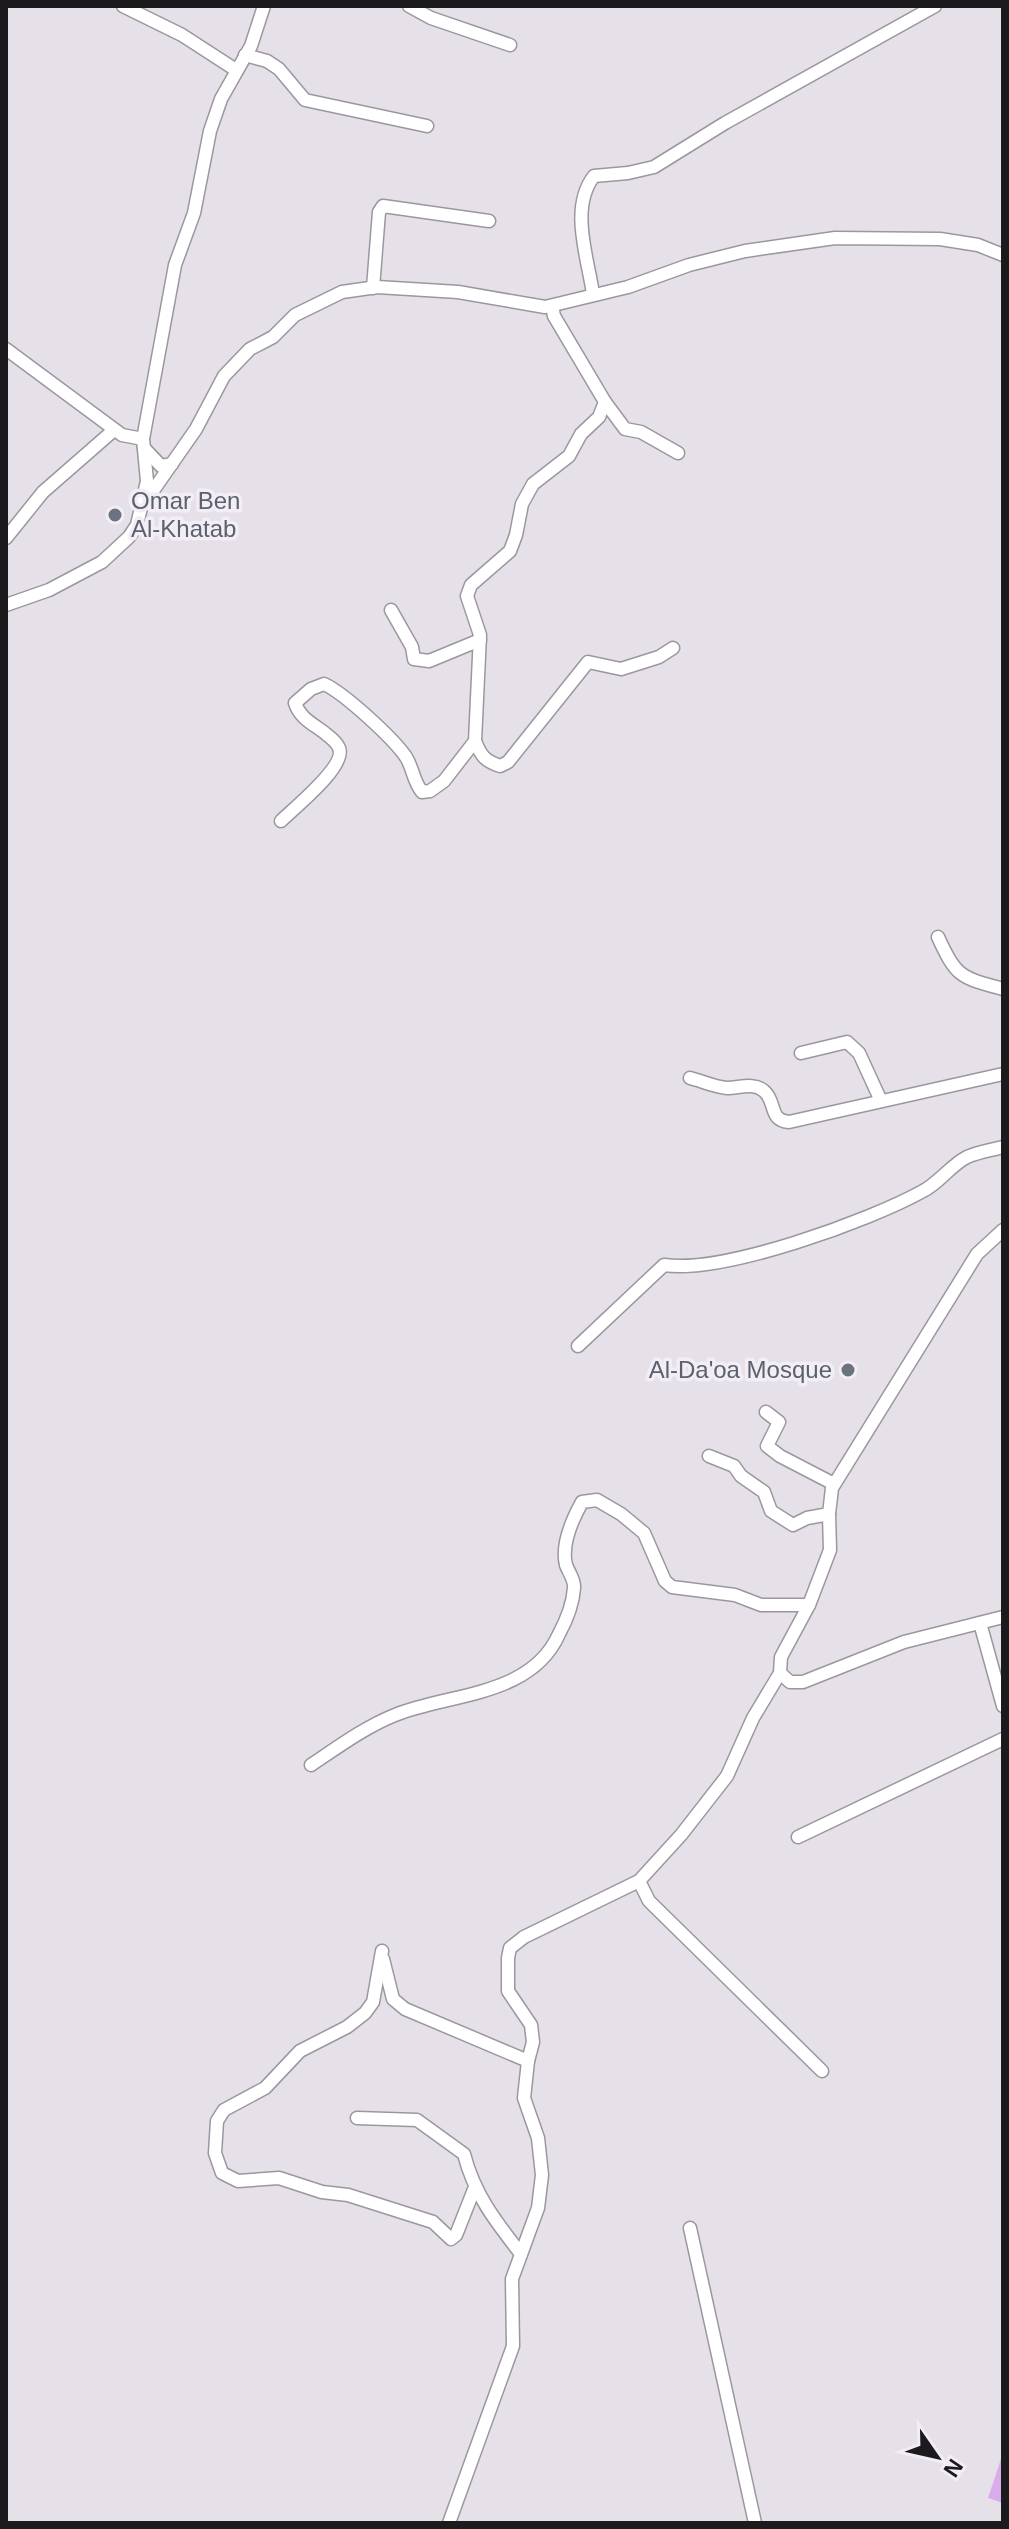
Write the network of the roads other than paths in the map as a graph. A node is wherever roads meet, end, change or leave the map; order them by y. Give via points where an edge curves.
1 (123, 6) edge
2 (264, 6) edge
3 (409, 6) edge
4 (935, 6) edge
5 (510, 45) dead end
6 (245, 55) junction
7 (236, 70) junction
8 (427, 126) dead end
9 (489, 221) dead end
10 (1003, 255) edge
11 (373, 288) junction
12 (593, 294) junction
13 (552, 306) junction
14 (6, 349) edge
15 (605, 402) junction
16 (114, 430) junction
17 (144, 443) junction
18 (678, 453) dead end
19 (172, 464) junction
20 (143, 505) junction
21 (6, 538) edge
22 (6, 605) edge
23 (391, 610) dead end
24 (480, 640) junction
25 (673, 648) dead end
26 (475, 741) junction
27 (281, 821) dead end
28 (938, 937) dead end
29 (1003, 989) edge
30 (801, 1053) dead end
31 (1003, 1074) edge
32 (690, 1078) dead end
33 (881, 1101) junction
34 (1003, 1147) edge
35 (1003, 1230) edge
36 (578, 1346) dead end
37 (766, 1412) dead end
38 (709, 1456) dead end
39 (834, 1484) junction
40 (829, 1514) junction
41 (809, 1605) junction
42 (1003, 1617) edge
43 (980, 1623) junction
44 (780, 1673) junction
45 (1003, 1706) edge
46 (1003, 1739) edge
47 (311, 1765) dead end
48 (798, 1837) dead end
49 (639, 1881) junction
50 (528, 2061) junction
51 (822, 2071) dead end
52 (357, 2118) dead end
53 (475, 2187) junction
54 (690, 2228) dead end
55 (521, 2254) junction
56 (449, 2523) edge
57 (755, 2523) edge

1 - 7 street
2 - 6 street
3 - 5 street
4 - 12 street via 654,167 594,176 581,221
6 - 7 street
6 - 8 street via 279,69 305,100
7 - 17 street via 217,109 194,213 175,265
9 - 11 street via 383,206
10 - 12 street via 940,239 835,238 745,251
11 - 13 street via 458,292
11 - 19 street via 318,302 250,349 224,376
12 - 13 street
13 - 15 street
14 - 16 street
15 - 18 street via 625,429
15 - 24 street via 569,456 533,484 510,551 471,585 467,596
16 - 17 street
16 - 21 street via 43,492
17 - 19 street via 161,466
17 - 20 street
19 - 20 street
20 - 22 street via 129,537 102,562
23 - 24 street via 414,659 429,661
24 - 26 street
25 - 26 street via 621,669 588,662 500,766 482,757
26 - 27 street via 444,781 422,792 407,758 388,738 336,690 324,684 311,689 295,703 299,714 329,736 340,757 334,770
28 - 29 street via 952,967 971,980
30 - 33 street via 847,1042 859,1053
31 - 33 street
32 - 33 street via 725,1088 762,1088 775,1116 789,1122
34 - 36 street via 966,1158 927,1190 868,1218 753,1255 664,1265
35 - 39 street via 977,1254
37 - 39 street via 779,1422 767,1446
38 - 40 street via 734,1466 764,1492 771,1511 793,1525
39 - 40 street
40 - 41 street via 830,1550
41 - 44 street via 781,1657
41 - 47 street via 761,1605 735,1595 672,1587 644,1533 597,1500 582,1502 565,1546 575,1584 571,1602 558,1637 538,1663 510,1681 396,1715
42 - 43 street
43 - 44 street via 904,1642 803,1682 790,1682
43 - 45 street
44 - 49 street via 727,1776
46 - 48 street
49 - 50 street via 510,1948 508,1991 531,2025
49 - 51 street via 649,1901
50 - 53 street via 405,2009 393,1999 382,1951 373,2002 365,2013 300,2051 265,2088 224,2110 217,2121 215,2153 222,2173 238,2181 279,2178 348,2195 433,2222 451,2239
50 - 55 street via 524,2098 538,2138 542,2175 538,2208
52 - 53 street via 417,2120 464,2154
53 - 55 street
54 - 57 street
55 - 56 street via 512,2279 513,2346

